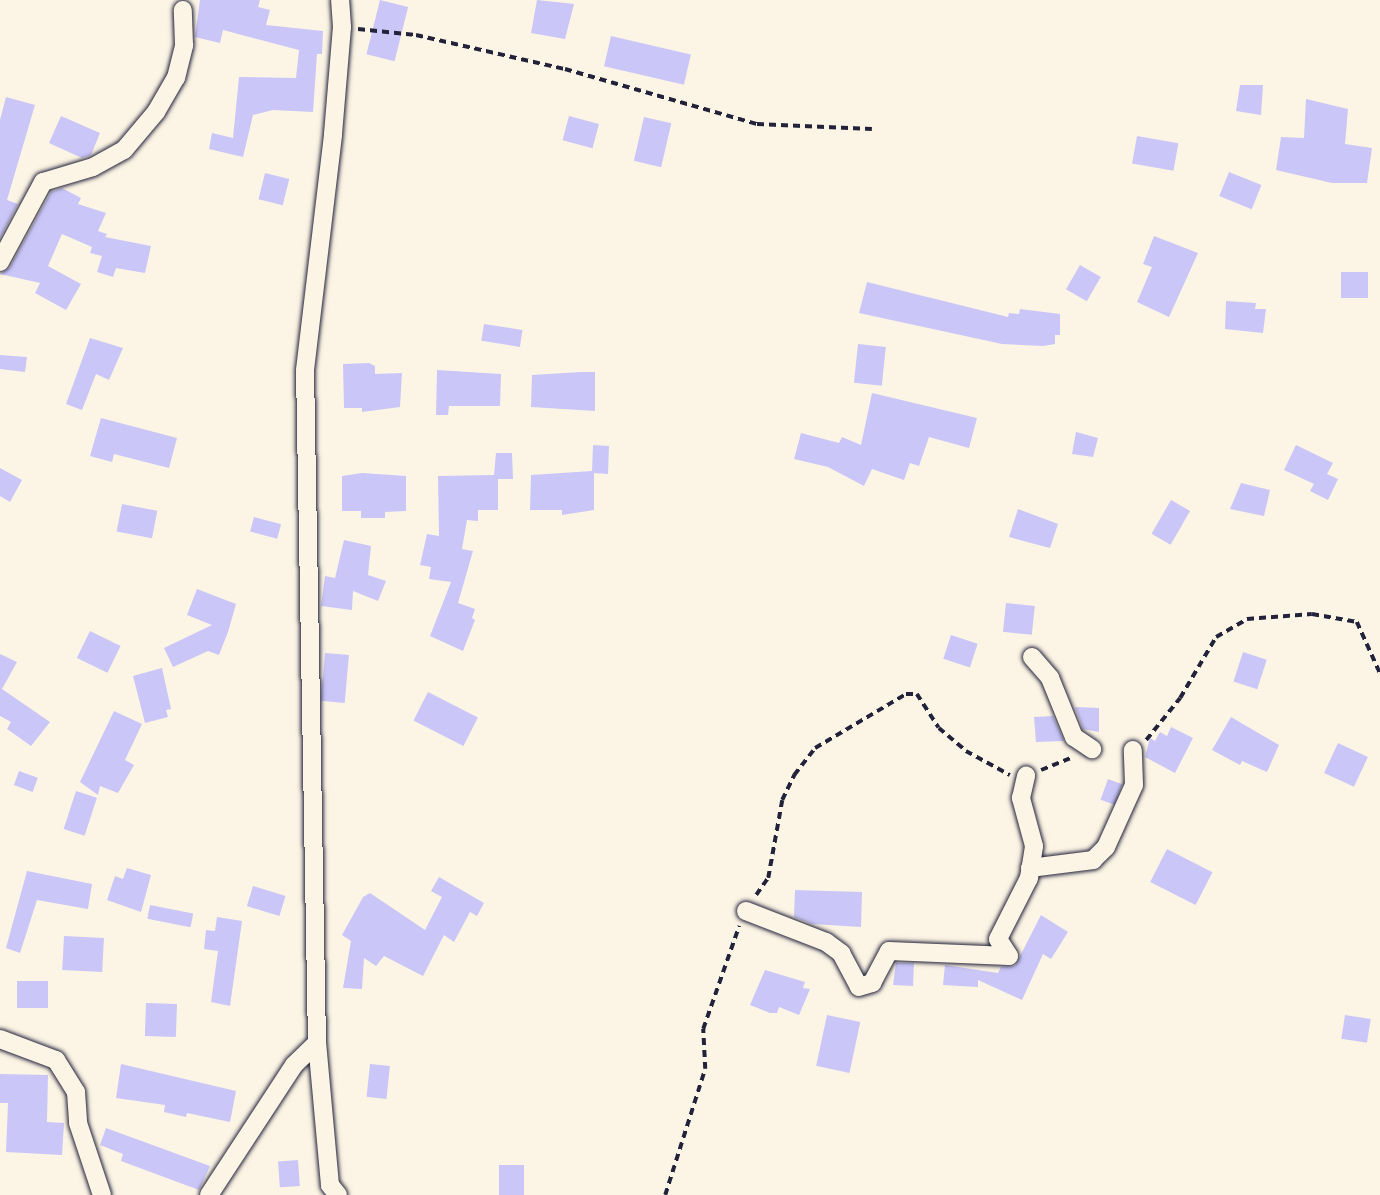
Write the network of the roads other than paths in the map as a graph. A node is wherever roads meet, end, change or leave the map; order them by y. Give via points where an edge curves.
1 (340, 0) edge
2 (183, 10) dead end
3 (0, 262) edge
4 (1032, 657) dead end
5 (1092, 749) road end
6 (1133, 750) road end
7 (1026, 776) road end
8 (1030, 868) junction
9 (746, 911) dead end
10 (0, 1040) edge
11 (317, 1042) junction
12 (103, 1195) edge
13 (209, 1195) edge
14 (338, 1195) edge

1 - 11 street via 342,27 305,370
2 - 3 street via 184,45 176,78 156,112 124,150 93,167 43,182
4 - 5 street via 1050,678 1074,737
6 - 8 street via 1134,785 1106,846 1093,860
7 - 8 street via 1021,798 1034,846
8 - 9 street via 998,939 984,955 889,951 872,983 859,987 841,953 826,942
10 - 12 street via 56,1060 76,1092 78,1123
11 - 13 street via 294,1065
11 - 14 street via 330,1185

